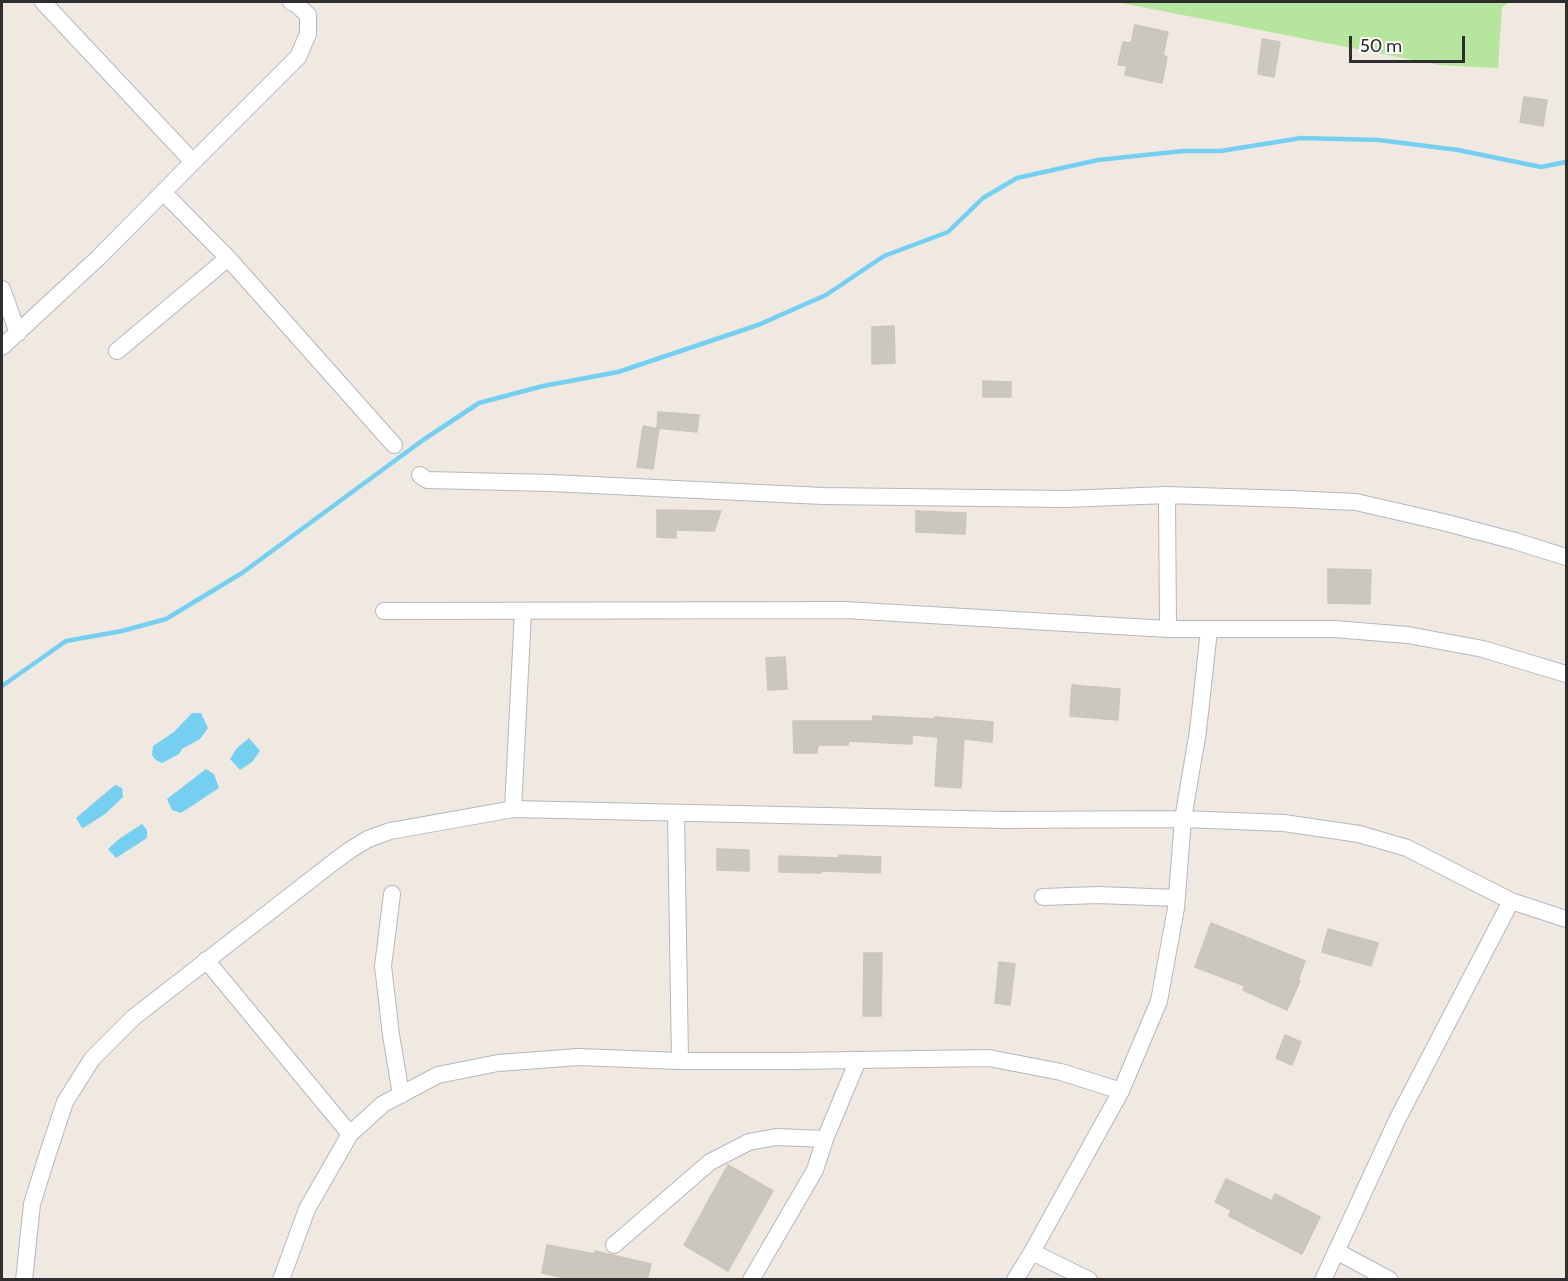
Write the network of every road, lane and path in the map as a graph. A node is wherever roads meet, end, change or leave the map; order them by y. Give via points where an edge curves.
1 (43, 2) edge
2 (291, 2) edge
3 (311, 8) edge
4 (193, 162) junction
5 (164, 193) junction
6 (228, 258) junction
7 (2, 289) edge
8 (18, 333) junction
9 (2, 347) edge
10 (117, 351) dead end
11 (394, 445) dead end
12 (420, 475) dead end
13 (1167, 495) junction
14 (1566, 557) edge
15 (384, 611) dead end
16 (523, 611) junction
17 (1168, 629) junction
18 (1209, 630) junction
19 (1566, 674) edge
20 (513, 809) junction
21 (676, 814) junction
22 (1183, 819) junction
23 (392, 894) dead end
24 (1043, 897) dead end
25 (1177, 898) junction
26 (1511, 901) junction
27 (1566, 919) edge
28 (206, 960) junction
29 (858, 1060) junction
30 (680, 1061) junction
31 (1121, 1091) junction
32 (401, 1095) junction
33 (350, 1134) junction
34 (825, 1139) junction
35 (614, 1245) dead end
36 (1336, 1251) junction
37 (1032, 1252) junction
38 (24, 1280) edge
39 (281, 1280) edge
40 (751, 1280) edge
41 (1015, 1280) edge
42 (1089, 1280) edge
43 (1323, 1280) edge
44 (1390, 1280) edge

1 - 4 street
2 - 3 street
3 - 4 street via 308,34 298,57
4 - 5 street
5 - 6 street
5 - 8 street
6 - 10 street
6 - 11 street
7 - 8 street
8 - 9 street
12 - 13 street via 427,480 824,496 1065,499
13 - 14 street via 1356,502
13 - 17 street
15 - 16 street
16 - 17 street via 845,610
16 - 20 street
17 - 18 street
18 - 19 street via 1334,629 1408,635 1483,650
18 - 22 street
20 - 21 street
20 - 28 street via 390,831 368,839
21 - 22 street
21 - 30 street
22 - 25 street
22 - 26 street via 1284,823 1359,834 1407,848
23 - 32 street via 383,966
24 - 25 street
25 - 31 street via 1159,1001
26 - 27 street
26 - 36 street via 1397,1120
28 - 33 street
28 - 38 street via 134,1017 92,1059 65,1102 32,1204
29 - 30 street
29 - 31 street via 989,1058 1061,1072
29 - 34 street
30 - 32 street via 579,1057 498,1063 438,1075
31 - 37 street
32 - 33 street via 383,1104
33 - 39 street via 307,1209
34 - 35 street via 776,1137 749,1142 710,1162
34 - 40 street via 816,1170
36 - 43 street
36 - 44 street
37 - 41 street
37 - 42 street

